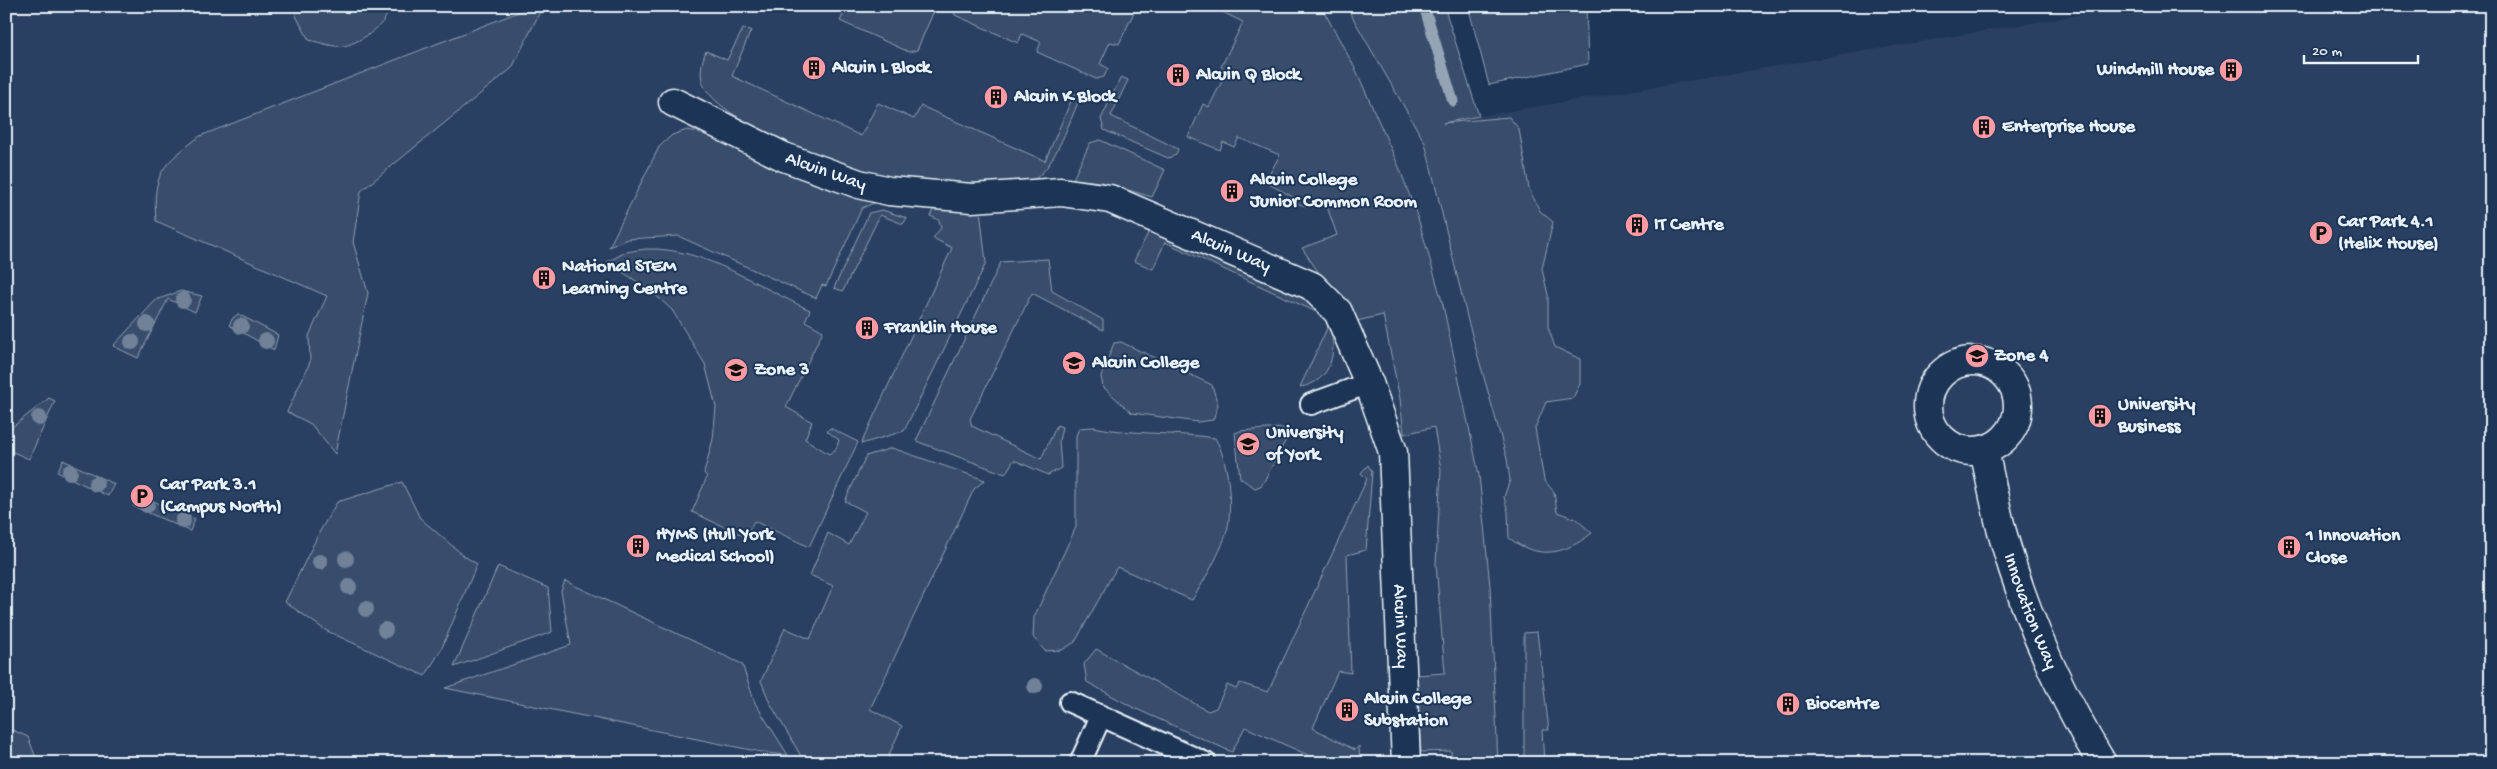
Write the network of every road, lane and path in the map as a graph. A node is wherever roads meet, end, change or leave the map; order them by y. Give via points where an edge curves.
1 (673, 102) dead end
2 (1370, 383) junction
3 (1311, 404) dead end
4 (1984, 450) dead end
5 (1070, 702) dead end
6 (1100, 716) junction
7 (1080, 763) edge
8 (1206, 763) edge
9 (1406, 763) edge
10 (2102, 763) edge

1 - 2 street, Alcuin Way via 784,157 859,184 889,191 972,198 1061,192 1110,199 1312,286 1338,312
2 - 3 lane
2 - 9 street, Alcuin Way via 1392,452
4 - 10 street, Innovation Way via 2002,533 2031,619 2082,731
5 - 6 lane
6 - 7 lane
6 - 8 lane

